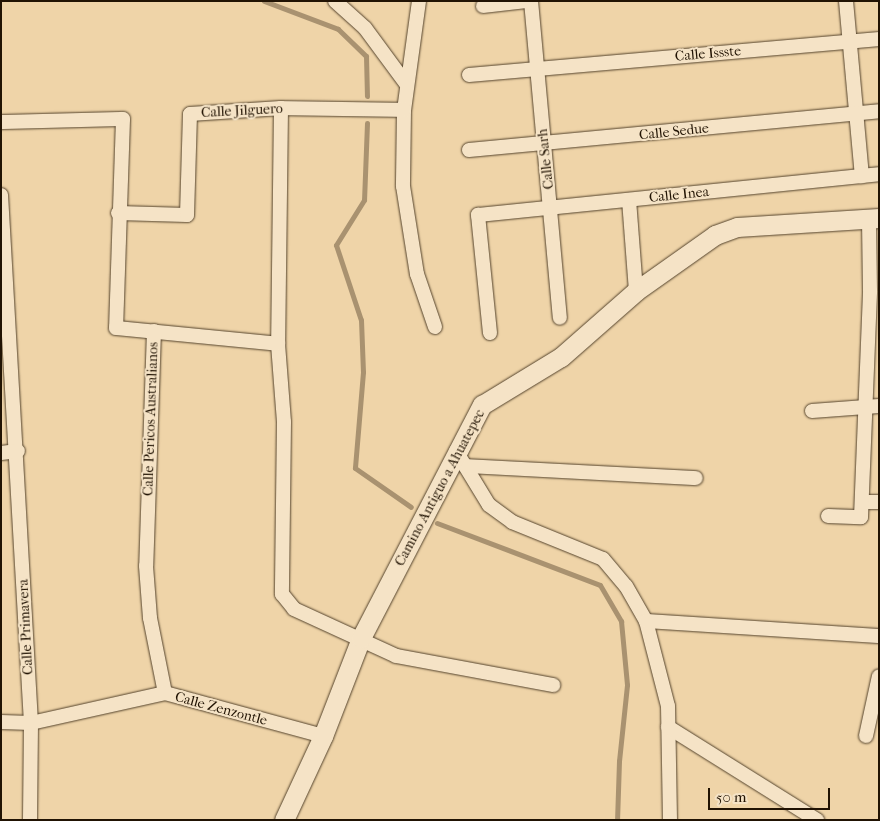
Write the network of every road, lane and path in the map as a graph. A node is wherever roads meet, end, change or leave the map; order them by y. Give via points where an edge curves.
1 (335, 1) edge
2 (419, 1) edge
3 (526, 1) edge
4 (531, 1) edge
5 (846, 1) edge
6 (483, 6) dead end
7 (879, 39) edge
8 (850, 41) junction
9 (537, 69) junction
10 (469, 75) dead end
11 (407, 85) junction
12 (281, 108) junction
13 (404, 110) junction
14 (879, 111) edge
15 (857, 113) junction
16 (1, 122) edge
17 (543, 145) junction
18 (470, 150) dead end
19 (879, 174) edge
20 (862, 176) junction
21 (2, 195) edge
22 (629, 200) junction
23 (551, 210) junction
24 (118, 213) junction
25 (874, 219) edge
26 (3, 248) edge
27 (636, 291) junction
28 (874, 291) edge
29 (560, 318) dead end
30 (435, 327) dead end
31 (154, 331) junction
32 (490, 333) dead end
33 (278, 344) junction
34 (863, 406) junction
35 (879, 406) edge
36 (812, 411) dead end
37 (18, 451) junction
38 (1, 453) edge
39 (461, 459) junction
40 (696, 478) dead end
41 (862, 502) junction
42 (879, 502) edge
43 (828, 516) dead end
44 (646, 621) junction
45 (879, 636) edge
46 (361, 638) junction
47 (879, 676) edge
48 (553, 685) dead end
49 (165, 694) junction
50 (1, 722) edge
51 (31, 723) junction
52 (668, 727) junction
53 (323, 736) junction
54 (866, 736) dead end
55 (30, 820) edge
56 (284, 820) edge
57 (670, 820) edge
58 (817, 820) edge

1 - 11 street via 365,28
2 - 11 street
3 - 6 street
4 - 9 street, Calle Sarh
5 - 8 street
7 - 8 street, Calle Issste
8 - 9 street, Calle Issste
8 - 15 street
9 - 10 street, Calle Issste
9 - 17 street, Calle Sarh
11 - 13 street
12 - 13 street, Calle Jilguero
12 - 24 street, Calle Jilguero via 190,114 187,215
12 - 33 street
13 - 30 street via 403,186 409,233 417,274
14 - 15 street, Calle Sedue
15 - 17 street, Calle Sedue
15 - 20 street
16 - 24 street, Calle Pericos Australianos via 122,119
17 - 18 street, Calle Sedue
17 - 23 street, Calle Sarh
19 - 20 street, Calle Inea
20 - 22 street, Calle Inea
21 - 26 street, Calle Primavera
22 - 23 street, Calle Inea
22 - 27 street
23 - 29 street, Calle Sarh
23 - 32 street, Calle Inea via 478,215
24 - 31 street, Calle Pericos Australianos via 116,328
25 - 27 street, Camino Antiguo a Ahuatepec via 737,227 714,235
25 - 28 street
26 - 37 street, Calle Primavera
27 - 39 street, Camino Antiguo a Ahuatepec via 561,357 482,405
28 - 34 street
31 - 33 street
31 - 49 street, Calle Pericos Australianos via 146,566 150,618
33 - 46 street via 284,422 282,594 294,608
34 - 35 street
34 - 36 street
34 - 41 street
37 - 38 street
37 - 51 street, Calle Primavera
39 - 40 street
39 - 44 street via 489,505 512,522 603,559 626,586
39 - 46 street, Camino Antiguo a Ahuatepec
41 - 42 street
41 - 43 street via 861,517
44 - 45 street
44 - 52 street via 668,706
46 - 48 street via 396,656
46 - 53 street, Camino Antiguo a Ahuatepec
47 - 54 street
49 - 51 street, Calle Zenzontle
49 - 53 street, Calle Zenzontle
50 - 51 street, Calle Zenzontle
51 - 55 street, Calle Primavera
52 - 57 street
52 - 58 street
53 - 56 street, Camino Antiguo a Ahuatepec

